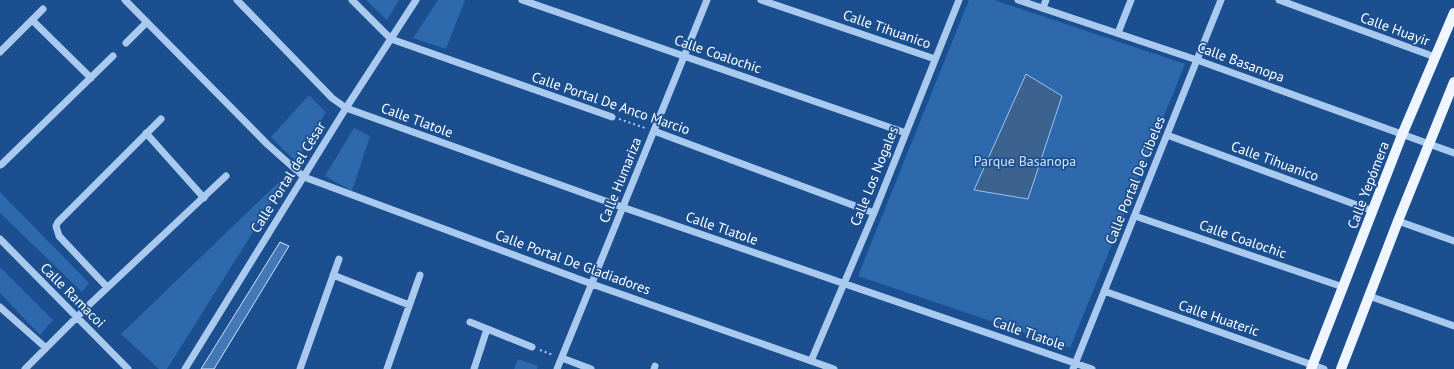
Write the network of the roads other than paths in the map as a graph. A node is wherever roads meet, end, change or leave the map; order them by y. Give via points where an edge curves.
1 (125, 0) edge
2 (237, 0) edge
3 (352, 0) edge
4 (416, 0) edge
5 (522, 0) edge
6 (707, 0) edge
7 (762, 0) edge
8 (959, 0) edge
9 (1018, 0) edge
10 (1046, 0) edge
11 (1131, 0) edge
12 (1221, 0) edge
13 (1279, 0) edge
14 (1043, 8) junction
15 (43, 9) dead end
16 (1454, 13) edge
17 (32, 20) junction
18 (147, 22) junction
19 (1118, 33) junction
20 (391, 39) junction
21 (126, 43) dead end
22 (0, 52) edge
23 (113, 56) dead end
24 (684, 57) junction
25 (1435, 57) junction
26 (936, 59) junction
27 (1197, 60) junction
28 (91, 78) junction
29 (1454, 82) edge
30 (346, 108) junction
31 (612, 117) road end
32 (161, 119) dead end
33 (654, 131) junction
34 (146, 133) junction
35 (906, 133) junction
36 (1167, 135) junction
37 (1402, 135) junction
38 (1429, 145) junction
39 (1454, 153) edge
40 (1, 164) edge
41 (226, 176) dead end
42 (304, 177) junction
43 (204, 198) junction
44 (622, 207) junction
45 (1373, 211) junction
46 (874, 213) junction
47 (1135, 216) junction
48 (1398, 221) junction
49 (0, 238) edge
50 (1454, 241) edge
51 (339, 259) dead end
52 (333, 275) junction
53 (420, 275) dead end
54 (592, 284) junction
55 (843, 284) junction
56 (107, 287) junction
57 (1343, 287) junction
58 (1104, 292) junction
59 (1370, 296) junction
60 (410, 305) junction
61 (0, 307) edge
62 (77, 317) junction
63 (470, 322) dead end
64 (1454, 326) edge
65 (488, 329) junction
66 (532, 346) road end
67 (46, 348) junction
68 (562, 358) junction
69 (811, 361) junction
70 (1074, 366) edge
71 (1311, 367) edge
72 (25, 369) edge
73 (128, 369) edge
74 (185, 369) edge
75 (300, 369) edge
76 (387, 369) edge
77 (474, 369) edge
78 (557, 369) edge
79 (591, 369) edge
80 (834, 369) edge
81 (1092, 369) edge
82 (1324, 369) edge
83 (1341, 369) edge

1 - 18 street
2 - 30 street, Calle Tlatole via 332,98
3 - 20 street, Calle Portal De Anco Marcio
4 - 20 street, Calle Portal del César
5 - 24 street, Calle Coalochic
6 - 24 street, Calle Humariza
7 - 26 street, Calle Tihuanico
8 - 26 street, Calle Los Nogales
9 - 14 street, Calle Basanopa
10 - 14 street
11 - 19 street
12 - 27 street, Calle Portal De Cibeles
13 - 25 street, Calle Huayir
14 - 19 street, Calle Basanopa
15 - 17 street
16 - 25 main road, Calle Yepómera
17 - 22 street
17 - 28 street
18 - 21 street
18 - 42 street via 267,144
19 - 27 street, Calle Basanopa
20 - 30 street, Calle Portal del César
20 - 31 street, Calle Portal De Anco Marcio
23 - 28 street
24 - 33 street, Calle Humariza
24 - 35 street, Calle Coalochic
25 - 37 main road, Calle Yepómera
26 - 35 street, Calle Los Nogales
27 - 36 street, Calle Portal De Cibeles
27 - 37 street, Calle Basanopa
28 - 40 street
29 - 38 main road
30 - 42 street, Calle Portal del César
30 - 44 street, Calle Tlatole
32 - 34 street
33 - 44 street, Calle Humariza
33 - 46 street, Calle Portal De Anco Marcio
34 - 43 street
34 - 56 street via 56,226 59,236
35 - 46 street, Calle Los Nogales
36 - 45 street, Calle Tihuanico
36 - 47 street, Calle Portal De Cibeles
37 - 38 street, Calle Basanopa
37 - 45 main road, Calle Yepómera
38 - 39 street, Calle Basanopa
38 - 48 main road
41 - 43 street
42 - 54 street, Calle Portal De Gladiadores
42 - 74 street, Calle Portal del César
43 - 56 street
44 - 54 street, Calle Humariza
44 - 55 street, Calle Tlatole
45 - 57 main road, Calle Yepómera
46 - 55 street, Calle Los Nogales
47 - 57 street, Calle Coalochic
47 - 58 street, Calle Portal De Cibeles
48 - 50 street
48 - 59 main road
49 - 62 street, Calle Ramacoi
51 - 52 street
52 - 60 street
52 - 75 street
53 - 60 street
54 - 68 street, Calle Humariza
54 - 69 street, Calle Portal De Gladiadores
55 - 69 street, Calle Los Nogales
55 - 70 street, Calle Tlatole
56 - 62 street
57 - 71 main road, Calle Yepómera
58 - 70 street, Calle Portal De Cibeles
58 - 71 street, Calle Huateric
59 - 64 street
59 - 83 main road
60 - 76 street
61 - 67 street
62 - 67 street
62 - 73 street, Calle Ramacoi
63 - 65 street
65 - 66 street
65 - 77 street
67 - 72 street
68 - 78 street, Calle Humariza
68 - 79 street
69 - 80 street, Calle Portal De Gladiadores
70 - 81 street, Calle Tlatole
71 - 82 street, Calle Huateric

